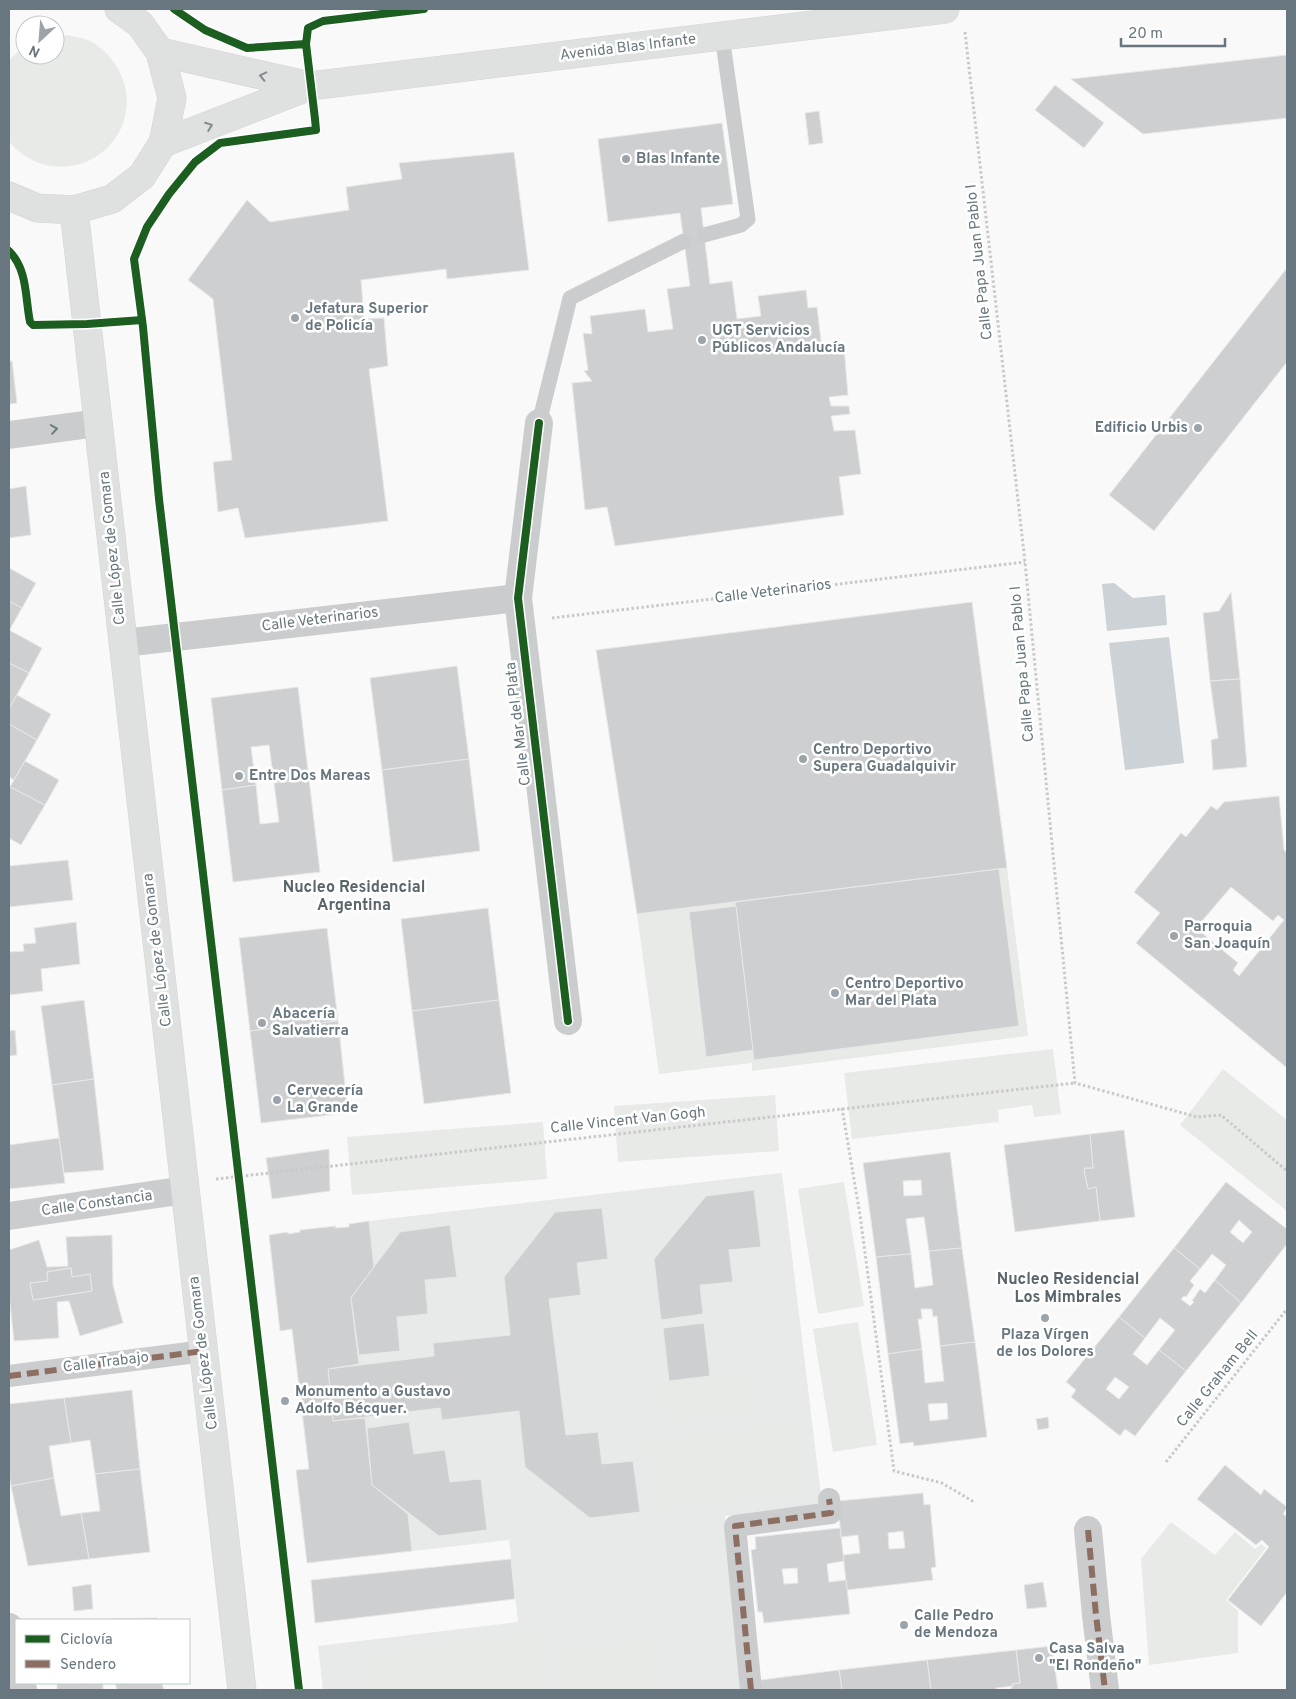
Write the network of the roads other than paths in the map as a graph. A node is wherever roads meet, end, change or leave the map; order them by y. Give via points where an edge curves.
1 (119, 9) edge
2 (945, 9) edge
3 (722, 36) junction
4 (160, 52) junction
5 (310, 86) junction
6 (163, 143) junction
7 (9, 196) edge
8 (74, 210) junction
9 (704, 235) dead end
10 (684, 241) dead end
11 (98, 422) junction
12 (539, 423) joint
13 (9, 435) edge
14 (519, 610) junction
15 (123, 643) junction
16 (568, 1021) dead end
17 (185, 1186) junction
18 (9, 1216) edge
19 (204, 1351) junction
20 (9, 1376) edge
21 (829, 1499) dead end
22 (1088, 1530) dead end
23 (9, 1627) edge
24 (15, 1656) edge
25 (242, 1690) edge
26 (751, 1690) edge
27 (1106, 1690) edge

1 - 4 main road via 140,24
2 - 3 main road, Avenida Blas Infante
3 - 5 main road, Avenida Blas Infante
3 - 9 lane via 748,219 741,225
5 -> 4 main road, Avenida Blas Infante
4 - 6 main road via 172,98
6 -> 5 main road, Avenida Blas Infante
6 - 8 main road via 142,176 112,199
7 - 8 main road via 36,208
8 - 11 main road, Calle López de Gomara
10 - 12 lane via 570,298
13 -> 11 street
11 - 15 main road, Calle López de Gomara
12 - 14 street, Calle Mar del Plata
14 - 15 street, Calle Veterinarios
14 - 16 street, Calle Mar del Plata
15 - 17 main road, Calle López de Gomara
17 - 18 street, Calle Constancia
17 - 19 main road, Calle López de Gomara
19 - 20 street, Calle Trabajo
19 - 25 main road, Calle López de Gomara
21 - 26 street via 831,1513 735,1526
22 - 27 street
23 - 24 street

